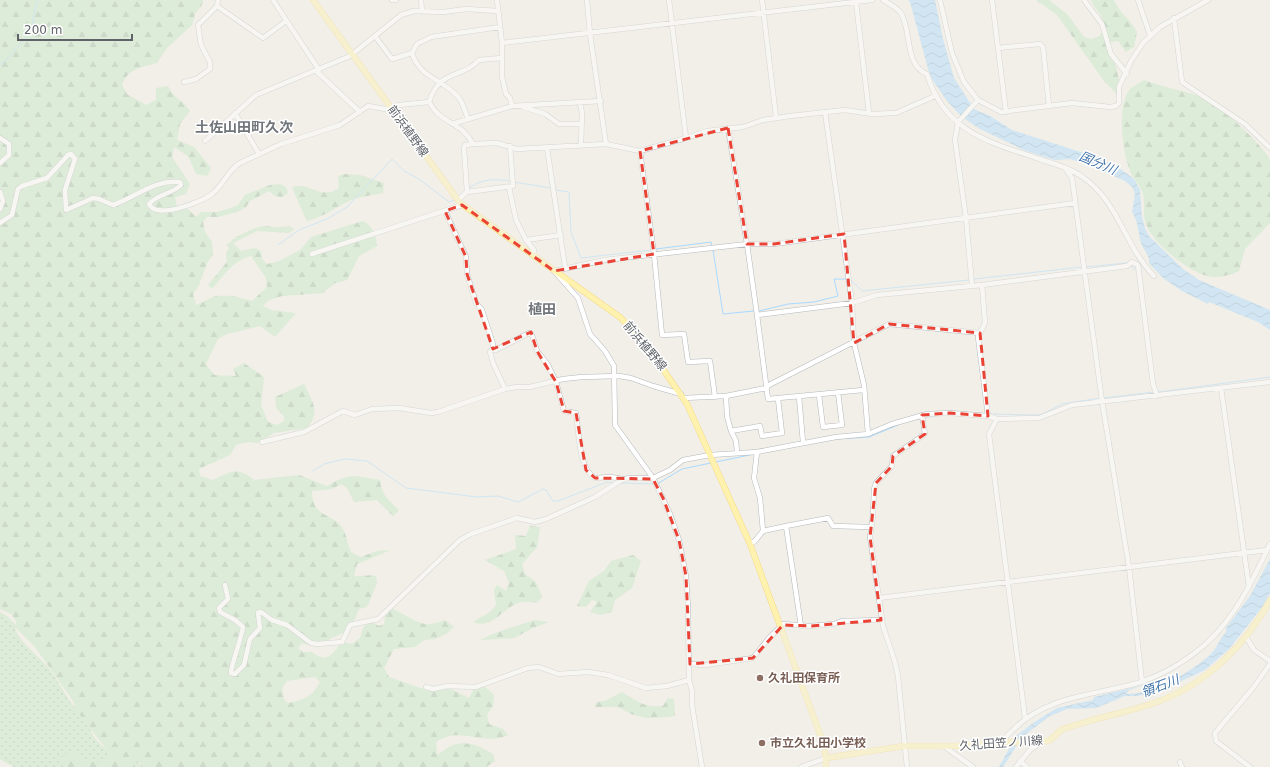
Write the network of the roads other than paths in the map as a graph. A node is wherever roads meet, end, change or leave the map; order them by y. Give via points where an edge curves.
1 (218, 0) edge
2 (273, 0) edge
3 (313, 0) edge
4 (392, 0) edge
5 (396, 0) edge
6 (421, 0) edge
7 (497, 0) edge
8 (587, 0) edge
9 (669, 0) edge
10 (762, 0) edge
11 (872, 0) edge
12 (883, 0) edge
13 (940, 0) edge
14 (992, 0) edge
15 (1084, 0) edge
16 (1138, 0) edge
17 (1208, 0) edge
18 (856, 2) junction
19 (217, 6) junction
20 (422, 11) junction
21 (498, 11) junction
22 (763, 13) junction
23 (1174, 18) junction
24 (286, 21) junction
25 (673, 24) junction
26 (500, 27) junction
27 (590, 34) junction
28 (1150, 35) junction
29 (375, 36) junction
30 (502, 43) junction
31 (998, 48) junction
32 (412, 53) junction
33 (352, 55) junction
34 (501, 58) junction
35 (318, 70) junction
36 (1127, 74) junction
37 (184, 82) dead end
38 (440, 83) junction
39 (935, 96) junction
40 (978, 100) junction
41 (601, 101) junction
42 (429, 102) junction
43 (580, 103) junction
44 (512, 106) junction
45 (1049, 106) junction
46 (391, 107) junction
47 (523, 107) junction
48 (360, 112) junction
49 (825, 112) junction
50 (1006, 112) junction
51 (235, 113) junction
52 (869, 113) junction
53 (776, 117) junction
54 (468, 119) junction
55 (454, 123) junction
56 (958, 123) junction
57 (581, 124) junction
58 (728, 128) junction
59 (0, 138) edge
60 (686, 138) junction
61 (205, 141) dead end
62 (473, 144) junction
63 (606, 144) junction
64 (510, 146) junction
65 (581, 146) junction
66 (547, 148) junction
67 (1270, 148) edge
68 (640, 151) junction
69 (259, 154) junction
70 (0, 163) edge
71 (1065, 168) junction
72 (509, 187) junction
73 (0, 192) edge
74 (467, 192) junction
75 (460, 202) junction
76 (1075, 203) junction
77 (0, 209) edge
78 (445, 211) junction
79 (966, 218) junction
80 (0, 223) edge
81 (844, 234) junction
82 (560, 235) junction
83 (526, 240) junction
84 (747, 244) junction
85 (312, 254) dead end
86 (654, 254) junction
87 (533, 255) junction
88 (565, 267) junction
89 (554, 271) junction
90 (1085, 271) junction
91 (1154, 276) dead end
92 (982, 285) junction
93 (972, 286) junction
94 (852, 303) junction
95 (756, 315) junction
96 (980, 333) junction
97 (854, 343) junction
98 (493, 349) junction
99 (614, 376) junction
100 (556, 382) junction
101 (1270, 382) edge
102 (766, 388) junction
103 (1220, 388) junction
104 (505, 389) junction
105 (863, 390) junction
106 (838, 392) junction
107 (819, 395) junction
108 (683, 396) junction
109 (726, 396) junction
110 (1157, 396) junction
111 (715, 397) junction
112 (799, 397) junction
113 (778, 399) junction
114 (1102, 401) junction
115 (922, 415) junction
116 (988, 416) junction
117 (997, 419) junction
118 (731, 431) junction
119 (868, 434) junction
120 (262, 442) dead end
121 (803, 442) junction
122 (737, 452) junction
123 (757, 452) junction
124 (710, 455) junction
125 (653, 478) junction
126 (623, 479) junction
127 (786, 526) junction
128 (870, 527) junction
129 (763, 531) junction
130 (750, 544) junction
131 (1270, 544) edge
132 (1267, 550) junction
133 (1243, 553) junction
134 (1129, 567) junction
135 (1007, 583) junction
136 (225, 585) dead end
137 (1249, 587) junction
138 (879, 598) junction
139 (1270, 600) edge
140 (881, 620) junction
141 (801, 626) junction
142 (781, 627) junction
143 (1246, 637) junction
144 (1270, 661) edge
145 (690, 664) junction
146 (1270, 664) edge
147 (689, 680) junction
148 (1142, 682) junction
149 (426, 687) dead end
150 (1025, 718) junction
151 (1004, 743) junction
152 (1038, 743) junction
153 (904, 746) junction
154 (943, 746) junction
155 (826, 758) junction
156 (1020, 761) junction
157 (702, 767) edge
158 (801, 767) edge
159 (826, 767) edge
160 (907, 767) edge
161 (973, 767) edge
162 (1016, 767) edge
163 (1028, 767) edge
164 (1250, 767) edge

1 - 19 street
2 - 24 street
3 - 33 main road, 前浜植野線
4 - 5 street
6 - 20 street
7 - 21 street
8 - 27 street
9 - 25 street
10 - 22 street
11 - 18 street
12 - 39 street via 902,14 913,60 920,71 927,74
13 - 40 street via 952,53 964,82
14 - 31 street
15 - 36 street via 1102,24 1111,54
16 - 28 street
17 - 23 street
18 - 22 street
18 - 52 street
19 - 24 street via 263,38
19 - 37 street via 198,25 201,45 210,62 210,69 196,79
20 - 21 street
20 - 29 street via 401,15
21 - 26 street
22 - 25 street
22 - 53 street
23 - 28 street
23 - 67 street via 1182,82 1245,124
24 - 35 street
25 - 27 street
25 - 60 street
26 - 30 street
26 - 32 street via 431,37 418,44
27 - 30 street
27 - 41 street
28 - 36 street via 1136,52
29 - 32 street via 392,59
29 - 33 street
30 - 34 street
31 - 45 street via 1040,44 1043,47
31 - 50 street
32 - 38 street via 415,62
33 - 35 street
33 - 46 main road, 前浜植野線
34 - 38 street via 479,60 474,66 444,78
34 - 44 street via 502,77
35 - 48 street
35 - 51 street via 256,95
36 - 45 street via 1119,87 1119,103 1116,106 1072,103
38 - 42 street via 431,94
38 - 54 street via 460,98
39 - 52 street via 896,113
39 - 56 street via 940,105
40 - 50 street
40 - 56 street
41 - 43 street
41 - 63 street
42 - 46 street
42 - 55 street via 437,113
43 - 47 street
43 - 57 street
44 - 47 street
44 - 54 street
45 - 50 street
46 - 48 street via 384,109 368,106
46 - 75 main road, 前浜植野線
47 - 57 street via 545,114 560,124
48 - 69 street via 340,125
49 - 52 street via 845,110
49 - 53 street
49 - 81 street
51 - 61 street
51 - 69 street
53 - 58 street via 743,127
54 - 55 street
55 - 62 street
56 - 71 street via 978,135
56 - 79 street via 955,140
57 - 65 street
58 - 60 street
58 - 84 street
59 - 70 street via 10,144 9,155
60 - 68 street
62 - 64 street via 497,143 501,146
62 - 74 street via 464,148
63 - 65 street
63 - 68 street
64 - 66 street via 517,149
64 - 72 street via 512,186
65 - 66 street
66 - 82 street
68 - 86 street
69 - 80 street via 233,167 218,188 206,198 169,210 156,211 148,204 177,189 180,182 163,182 147,187 113,205 93,198 66,210 65,190 75,159 71,154 47,178 22,186 18,190 12,215
71 - 76 street via 1072,178
71 - 91 street via 1083,177 1098,189 1110,204 1137,255
72 - 74 street
72 - 83 street via 516,220
73 - 77 street via 3,201
74 - 75 street
75 - 78 street
75 - 87 main road, 前浜植野線
76 - 79 street
76 - 90 street
78 - 85 street
78 - 98 street via 466,257 467,274 476,303 482,310
79 - 81 street
79 - 93 street
81 - 84 street via 774,244
81 - 94 street
82 - 83 street
82 - 88 street
83 - 87 street via 534,250
84 - 86 street
84 - 95 street
86 - 88 street
86 - 111 street via 662,335 684,334 688,362 710,361
87 - 89 main road, 前浜植野線
88 - 89 street
89 - 99 street via 578,298 590,334 611,359
89 - 108 main road, 前浜植野線 via 620,318 651,352
90 - 92 street
90 - 110 street via 1127,266 1132,262 1138,265 1153,384
90 - 114 street
92 - 93 street
92 - 96 street via 985,323
93 - 94 street via 877,295
94 - 95 street
94 - 97 street
95 - 102 street
96 - 97 street via 889,324
96 - 116 street via 978,337
97 - 102 street
97 - 105 street
98 - 100 street via 496,350 529,333
98 - 104 street via 490,352 493,363
99 - 100 street via 563,379
99 - 108 street via 631,378
99 - 125 street via 615,425
100 - 104 street
100 - 126 street via 564,411 576,413 586,470 595,478
101 - 103 street
102 - 109 street
102 - 113 street via 768,399
103 - 110 street
103 - 133 street
104 - 120 street via 431,413 387,408 372,409 355,415 343,411 304,432
105 - 106 street
105 - 119 street
106 - 107 street
106 - 107 street via 842,425 823,427
107 - 112 street
108 - 111 street
108 - 124 main road, 前浜植野線
109 - 111 street
109 - 118 street
110 - 114 street
112 - 113 street
112 - 121 street
113 - 118 street via 782,433 762,436 760,426
114 - 117 street via 1065,406 1039,418
114 - 134 street
115 - 116 street via 950,413
115 - 119 street
115 - 128 street via 925,434 893,456 892,466 876,484 874,516
116 - 117 street
117 - 135 street via 989,434
118 - 122 street via 736,441
119 - 121 street
121 - 123 street
122 - 123 street
122 - 124 street
123 - 129 street via 754,478 760,498
124 - 125 street via 683,460
124 - 130 main road, 前浜植野線
125 - 126 street
125 - 145 street via 670,514 680,545 686,576
126 - 136 street via 595,497 546,519 535,522 517,518 460,540 378,619 350,625 342,642 310,643 287,625 272,620 261,612 258,613 260,628 250,639 244,665 235,674 230,670 237,655 243,628 242,624 220,612 219,608 228,599
127 - 128 street via 828,518 833,526
127 - 129 street
127 - 141 street
128 - 138 street
129 - 130 street
130 - 142 main road, 前浜植野線
131 - 132 street
132 - 133 street
132 - 137 street
133 - 134 street
133 - 137 street
134 - 135 street
134 - 148 street
135 - 138 street
135 - 150 street
137 - 148 street via 1238,606 1212,639 1178,664
138 - 140 street
139 - 143 main road, 久礼田笠ノ川線
140 - 141 street
140 - 153 street via 895,662
141 - 142 street via 783,624
142 - 145 street via 753,658 706,665
142 - 155 main road, 前浜植野線 via 821,737
143 - 144 street via 1254,650
143 - 152 main road, 久礼田笠ノ川線 via 1208,673 1174,694 1145,706 1074,725 1061,730 1050,740
145 - 147 street
146 - 164 street via 1215,733 1216,740
147 - 149 street via 646,688 608,675 588,672 558,674 539,667 528,668 476,687
147 - 157 street
148 - 150 street via 1056,703
150 - 151 street via 1004,739
151 - 152 main road, 久礼田笠ノ川線
151 - 154 main road, 久礼田笠ノ川線
152 - 156 street
153 - 154 main road, 久礼田笠ノ川線
153 - 155 main road, 久礼田笠ノ川線
153 - 160 street
154 - 161 street
155 - 158 street
155 - 159 main road, 前浜植野線
156 - 162 street
156 - 163 street

